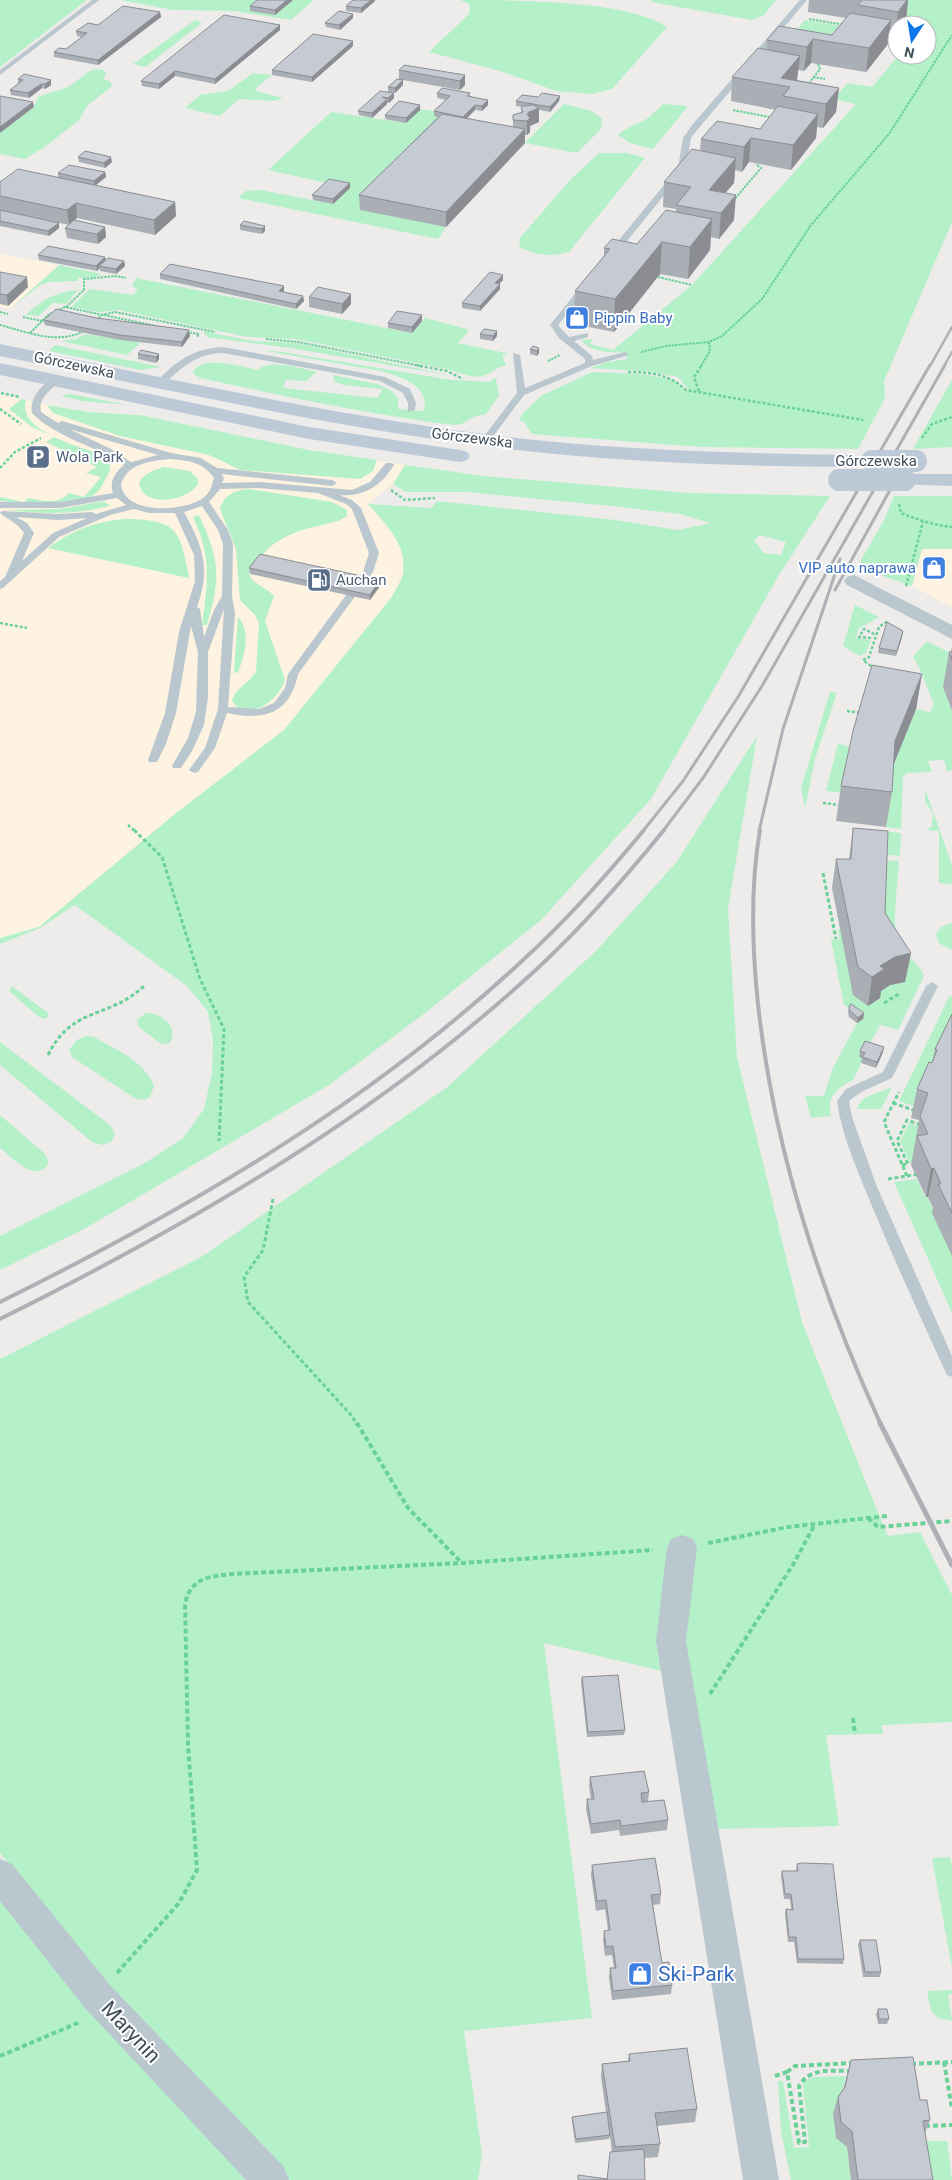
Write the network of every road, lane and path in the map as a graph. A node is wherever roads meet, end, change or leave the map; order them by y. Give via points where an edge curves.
1 (96, 0) edge
2 (804, 0) edge
3 (816, 21) dead end
4 (850, 21) edge
5 (952, 35) edge
6 (818, 64) edge
7 (0, 73) edge
8 (813, 77) junction
9 (826, 79) dead end
10 (803, 91) edge
11 (737, 111) edge
12 (776, 114) edge
13 (769, 117) junction
14 (695, 127) junction
15 (706, 130) edge
16 (760, 130) edge
17 (756, 164) edge
18 (731, 204) edge
19 (607, 260) edge
20 (658, 277) edge
21 (126, 278) dead end
22 (588, 282) edge
23 (692, 286) edge
24 (65, 307) junction
25 (0, 312) edge
26 (8, 314) dead end
27 (48, 315) junction
28 (24, 317) dead end
29 (56, 317) edge
30 (43, 320) junction
31 (50, 321) edge
32 (0, 325) edge
33 (158, 326) edge
34 (13, 328) dead end
35 (76, 329) edge
36 (200, 329) dead end
37 (182, 331) edge
38 (93, 333) edge
39 (199, 334) junction
40 (585, 335) edge
41 (26, 337) dead end
42 (195, 340) dead end
43 (569, 340) junction
44 (709, 342) junction
45 (0, 350) edge
46 (567, 351) dead end
47 (516, 355) dead end
48 (626, 355) joint
49 (589, 364) junction
50 (519, 368) junction
51 (0, 369) edge
52 (624, 372) dead end
53 (55, 381) junction
54 (160, 383) junction
55 (699, 391) junction
56 (1, 393) edge
57 (521, 393) junction
58 (27, 398) dead end
59 (0, 409) edge
60 (412, 410) dead end
61 (952, 417) edge
62 (863, 420) dead end
63 (50, 421) junction
64 (23, 425) dead end
65 (37, 433) dead end
66 (486, 441) junction
67 (918, 451) junction
68 (170, 456) junction
69 (952, 461) edge
70 (390, 465) dead end
71 (131, 466) junction
72 (0, 468) edge
73 (215, 470) junction
74 (952, 480) edge
75 (372, 484) junction
76 (218, 486) junction
77 (902, 489) junction
78 (319, 490) junction
79 (118, 495) junction
80 (435, 498) dead end
81 (204, 501) junction
82 (0, 505) edge
83 (133, 506) junction
84 (178, 510) junction
85 (0, 512) edge
86 (106, 513) junction
87 (924, 522) junction
88 (952, 527) edge
89 (8, 578) junction
90 (854, 581) dead end
91 (0, 586) edge
92 (914, 591) dead end
93 (227, 596) junction
94 (195, 604) junction
95 (887, 621) edge
96 (0, 623) edge
97 (27, 628) dead end
98 (952, 633) edge
99 (876, 635) junction
100 (871, 638) dead end
101 (203, 652) junction
102 (872, 666) edge
103 (223, 709) junction
104 (847, 711) dead end
105 (862, 713) edge
106 (153, 760) dead end
107 (177, 766) dead end
108 (194, 770) dead end
109 (824, 803) dead end
110 (840, 805) edge
111 (128, 825) dead end
112 (822, 873) dead end
113 (839, 924) dead end
114 (834, 925) junction
115 (836, 939) dead end
116 (144, 986) dead end
117 (932, 986) dead end
118 (899, 994) dead end
119 (884, 1003) edge
120 (48, 1055) dead end
121 (901, 1086) dead end
122 (893, 1103) junction
123 (921, 1112) edge
124 (921, 1125) edge
125 (219, 1141) dead end
126 (902, 1165) junction
127 (928, 1173) edge
128 (907, 1176) junction
129 (892, 1188) dead end
130 (273, 1198) dead end
131 (952, 1371) edge
132 (887, 1516) dead end
133 (868, 1518) junction
134 (952, 1521) edge
135 (816, 1524) junction
136 (682, 1548) junction
137 (462, 1563) junction
138 (853, 1718) dead end
139 (685, 1723) junction
140 (855, 1734) dead end
141 (0, 1875) edge
142 (103, 2002) junction
143 (0, 2056) edge
144 (944, 2062) junction
145 (952, 2062) edge
146 (855, 2063) edge
147 (906, 2064) edge
148 (860, 2071) edge
149 (788, 2072) junction
150 (744, 2080) junction
151 (952, 2109) edge
152 (952, 2125) edge
153 (922, 2126) edge
154 (271, 2180) edge
155 (761, 2180) edge

1 - 7 lane
2 - 14 lane
3 - 4 path via 845,25
5 - 44 path via 889,134 811,225 770,289 722,336
6 - 8 path via 820,69
8 - 9 path
8 - 10 path
11 - 13 path
12 - 13 path
13 - 16 path
14 - 15 lane
14 - 19 lane via 687,138 682,168
17 - 18 path via 761,168
20 - 23 path
21 - 24 path via 84,279 84,290
22 - 43 lane via 554,325
24 - 27 path
24 - 33 path
25 - 26 path
27 - 29 path
27 - 30 path
28 - 30 path
30 - 31 path
30 - 41 path
32 - 34 path
35 - 38 path
36 - 39 path
37 - 39 path
39 - 42 path
40 - 43 lane
43 - 49 lane via 590,358
44 - 48 path via 666,346
44 - 55 path via 710,351 694,377
45 - 54 main road, Górczewska
46 - 50 path via 536,367
47 - 50 lane
48 - 49 lane
49 - 57 lane
50 - 57 lane
51 - 53 main road, Górczewska
52 - 55 path via 676,378 686,390
53 - 63 lane via 35,404 37,413
53 - 77 main road, Górczewska, bridge via 309,433 476,458 637,473 839,480
54 - 60 lane via 190,357 223,350 382,378 407,391
54 - 66 main road, Górczewska via 333,417
55 - 62 path
56 - 58 path
57 - 66 lane
59 - 64 path
61 - 67 path via 932,424
63 - 68 lane
63 - 71 lane via 64,432 116,454
65 - 72 path via 44,436 15,452
66 - 67 main road, Górczewska, bridge via 734,460 850,461
67 - 69 main road, Górczewska
68 - 71 lane
68 - 73 lane via 197,459
70 - 75 lane via 384,475
71 - 79 lane via 117,480
73 - 75 lane via 342,484
73 - 76 lane
74 - 77 main road, Górczewska
75 - 78 lane via 352,493
75 - 80 path via 388,488 405,500
76 - 78 lane via 259,485
76 - 81 lane
77 - 87 path via 901,513
78 - 103 lane via 356,508 373,547 373,562 293,674 292,687 277,706 255,715
79 - 82 lane via 60,505
79 - 83 lane
81 - 84 lane
81 - 93 lane via 228,544
83 - 84 lane
83 - 86 lane
84 - 94 lane via 200,562
85 - 86 lane via 58,517
85 - 89 lane via 24,525 29,532
86 - 89 lane via 56,535
87 - 88 path
87 - 92 path via 906,587
89 - 91 lane
90 - 98 street
93 - 101 lane
93 - 103 lane via 230,613
94 - 101 lane via 196,629
94 - 106 lane via 185,630 172,712
95 - 99 path via 879,626
96 - 97 path
99 - 100 path via 864,629 861,631 859,637
99 - 102 path via 869,657 863,660
101 - 107 lane via 202,718 196,737
103 - 108 lane via 210,748
104 - 105 path
109 - 110 path
111 - 125 path via 162,857 200,979 224,1028
112 - 114 path
113 - 114 path
114 - 115 path
116 - 120 path via 125,1003 70,1021 54,1038
117 - 131 lane via 888,1075 846,1096 843,1109 870,1184
118 - 119 path
121 - 122 path
122 - 123 path
122 - 126 path via 884,1122
124 - 126 path via 907,1120 897,1140 908,1164
126 - 128 path
127 - 128 path
128 - 129 path via 888,1179
130 - 137 path via 264,1250 244,1277 248,1302 352,1416 408,1508
132 - 133 path
133 - 134 path via 878,1527
133 - 135 path
135 - 136 path
135 - 139 path via 802,1552 722,1679
136 - 137 path
136 - 139 street via 671,1641
137 - 142 path via 232,1574 200,1579 188,1590 185,1603 188,1745 197,1870 179,1903
138 - 140 path
139 - 150 street via 722,1995
141 - 142 street, Marynin
142 - 143 path
142 - 154 street, Marynin
144 - 145 path
144 - 147 path
144 - 151 path
146 - 149 path via 796,2066
148 - 149 path via 805,2075 799,2086 805,2142 799,2142
149 - 150 path
150 - 155 street
152 - 153 path

